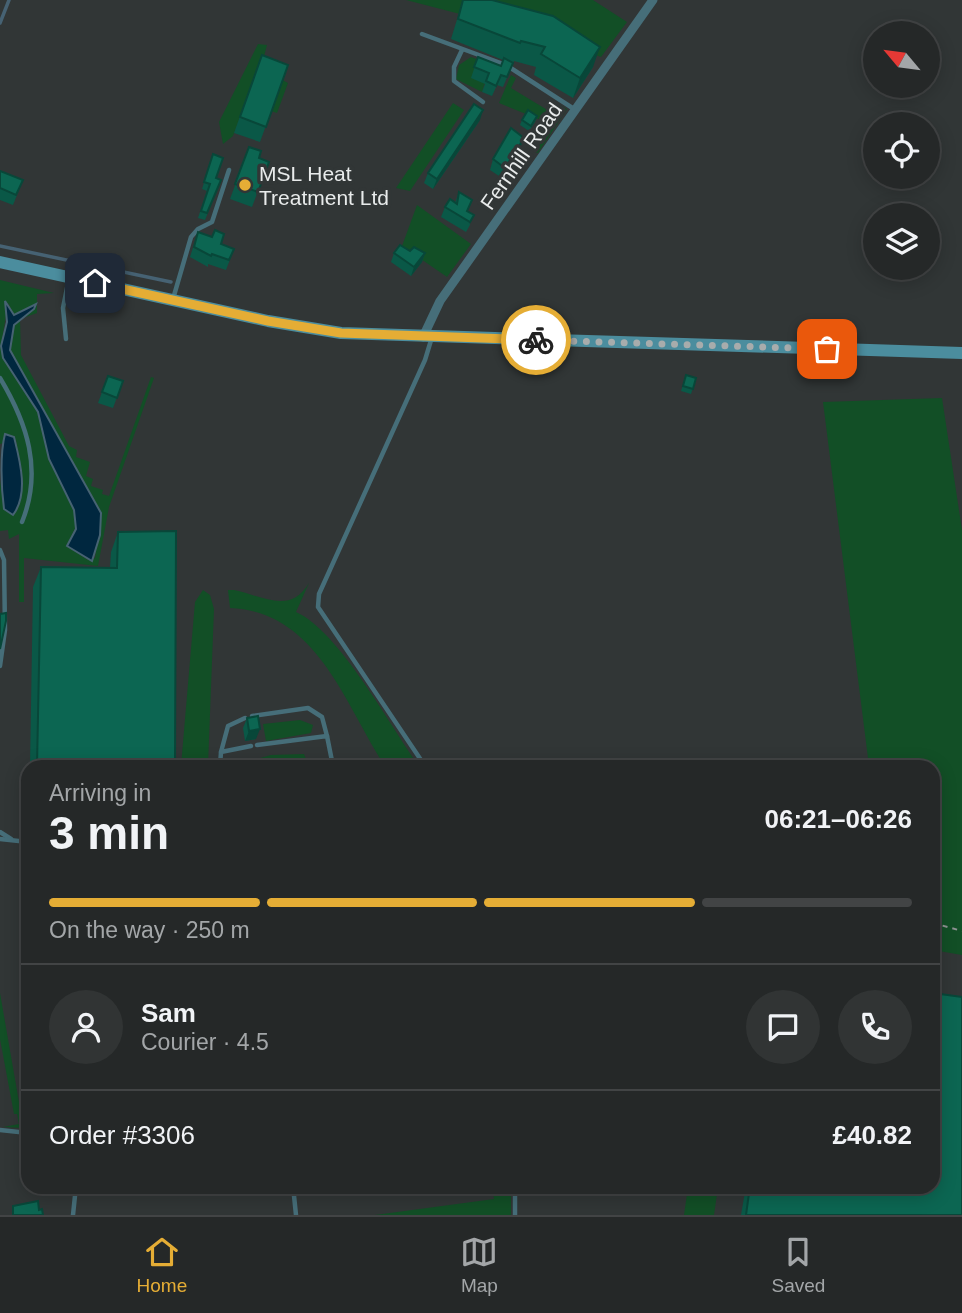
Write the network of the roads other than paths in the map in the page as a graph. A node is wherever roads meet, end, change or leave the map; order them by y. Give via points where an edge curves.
1 (653, 0) edge
2 (422, 34) dead end
3 (462, 50) junction
4 (483, 102) dead end
5 (575, 110) junction
6 (229, 170) dead end
7 (0, 262) edge
8 (69, 277) junction
9 (172, 300) junction
10 (428, 337) junction
11 (66, 339) dead end
12 (962, 353) edge
13 (0, 378) edge
14 (22, 522) dead end
15 (0, 550) edge
16 (0, 666) edge
17 (252, 716) edge
18 (246, 718) edge
19 (327, 736) junction
20 (257, 745) dead end
21 (251, 746) dead end
22 (221, 752) junction
23 (220, 760) edge
24 (332, 760) edge
25 (421, 760) edge
26 (0, 831) edge
27 (0, 839) edge
28 (15, 841) junction
29 (21, 841) edge
30 (0, 1130) edge
31 (21, 1132) edge
32 (75, 1194) edge
33 (294, 1194) edge
34 (514, 1194) edge
35 (73, 1215) edge
36 (296, 1215) edge
37 (515, 1215) edge

1 - 5 street, Fernhill Road
2 - 3 lane
3 - 4 lane via 454,82
3 - 5 lane via 506,65
5 - 10 street, Fernhill Road via 440,301
6 - 9 lane via 212,222 191,237
7 - 8 main road
8 - 9 main road
8 - 11 lane via 63,308
9 - 10 main road via 341,333
10 - 12 main road
10 - 25 lane via 425,360 317,607
13 - 14 lane via 30,445 32,486
15 - 16 lane via 5,630
17 - 19 lane via 308,708 322,717
18 - 22 lane via 228,726
19 - 20 lane
19 - 24 lane
21 - 22 lane
22 - 23 lane
26 - 28 lane
27 - 28 lane
28 - 29 lane
30 - 31 lane
32 - 35 lane
33 - 36 lane
34 - 37 lane

